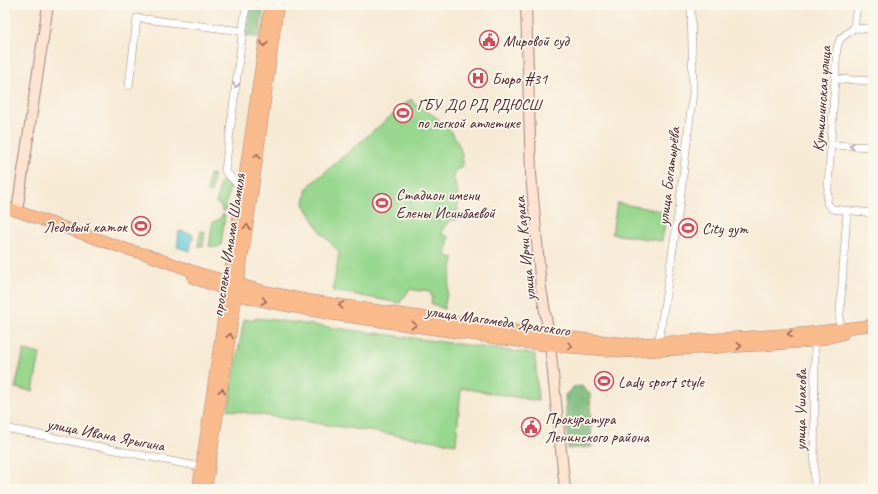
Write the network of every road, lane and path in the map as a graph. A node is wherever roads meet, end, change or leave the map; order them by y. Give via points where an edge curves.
1 (48, 5) edge
2 (246, 5) edge
3 (270, 5) edge
4 (278, 5) edge
5 (526, 5) edge
6 (691, 5) edge
7 (857, 5) edge
8 (854, 28) junction
9 (873, 29) edge
10 (242, 31) junction
11 (835, 79) junction
12 (873, 81) edge
13 (129, 86) dead end
14 (832, 145) junction
15 (873, 147) edge
16 (242, 189) junction
17 (5, 207) edge
18 (17, 211) junction
19 (847, 211) junction
20 (873, 213) edge
21 (232, 287) junction
22 (873, 325) edge
23 (840, 331) junction
24 (873, 331) edge
25 (815, 336) junction
26 (550, 340) junction
27 (658, 346) junction
28 (5, 428) edge
29 (201, 467) junction
30 (198, 489) edge
31 (206, 489) edge
32 (564, 489) edge
33 (814, 489) edge

1 - 18 main road
2 - 10 street
3 -> 16 main road, проспект Имама Шамиля
21 -> 4 main road, проспект Имама Шамиля
5 - 26 main road, улица Ирчи Казака via 531,174 541,288
6 - 27 street, улица Богатырёва via 693,92 680,203
7 - 8 street
8 - 9 street
8 - 11 street, Кутишинская улица via 840,39
10 - 13 street via 137,18
10 -> 16 street via 225,171
11 - 12 street
11 - 14 street, Кутишинская улица
15 -> 14 street
14 - 19 street, Кутишинская улица via 827,203 832,209
16 - 21 main road, проспект Имама Шамиля
17 - 18 main road, улица Магомеда Ярагского
18 - 21 main road, улица Магомеда Ярагского
19 - 20 street
19 - 23 street
21 - 26 main road, улица Магомеда Ярагского via 267,302 336,315
21 - 29 main road, проспект Имама Шамиля
31 -> 21 main road, проспект Имама Шамиля
22 - 23 main road, улица Магомеда Ярагского
23 - 24 main road, улица Магомеда Ярагского
23 - 25 main road, улица Магомеда Ярагского
25 - 27 main road, улица Магомеда Ярагского
25 - 33 street, улица Ушакова
26 - 27 main road, улица Магомеда Ярагского via 627,352
26 - 32 main road, улица Ирчи Казака
28 - 29 street, улица Ивана Ярыгина
29 - 30 main road, проспект Имама Шамиля

